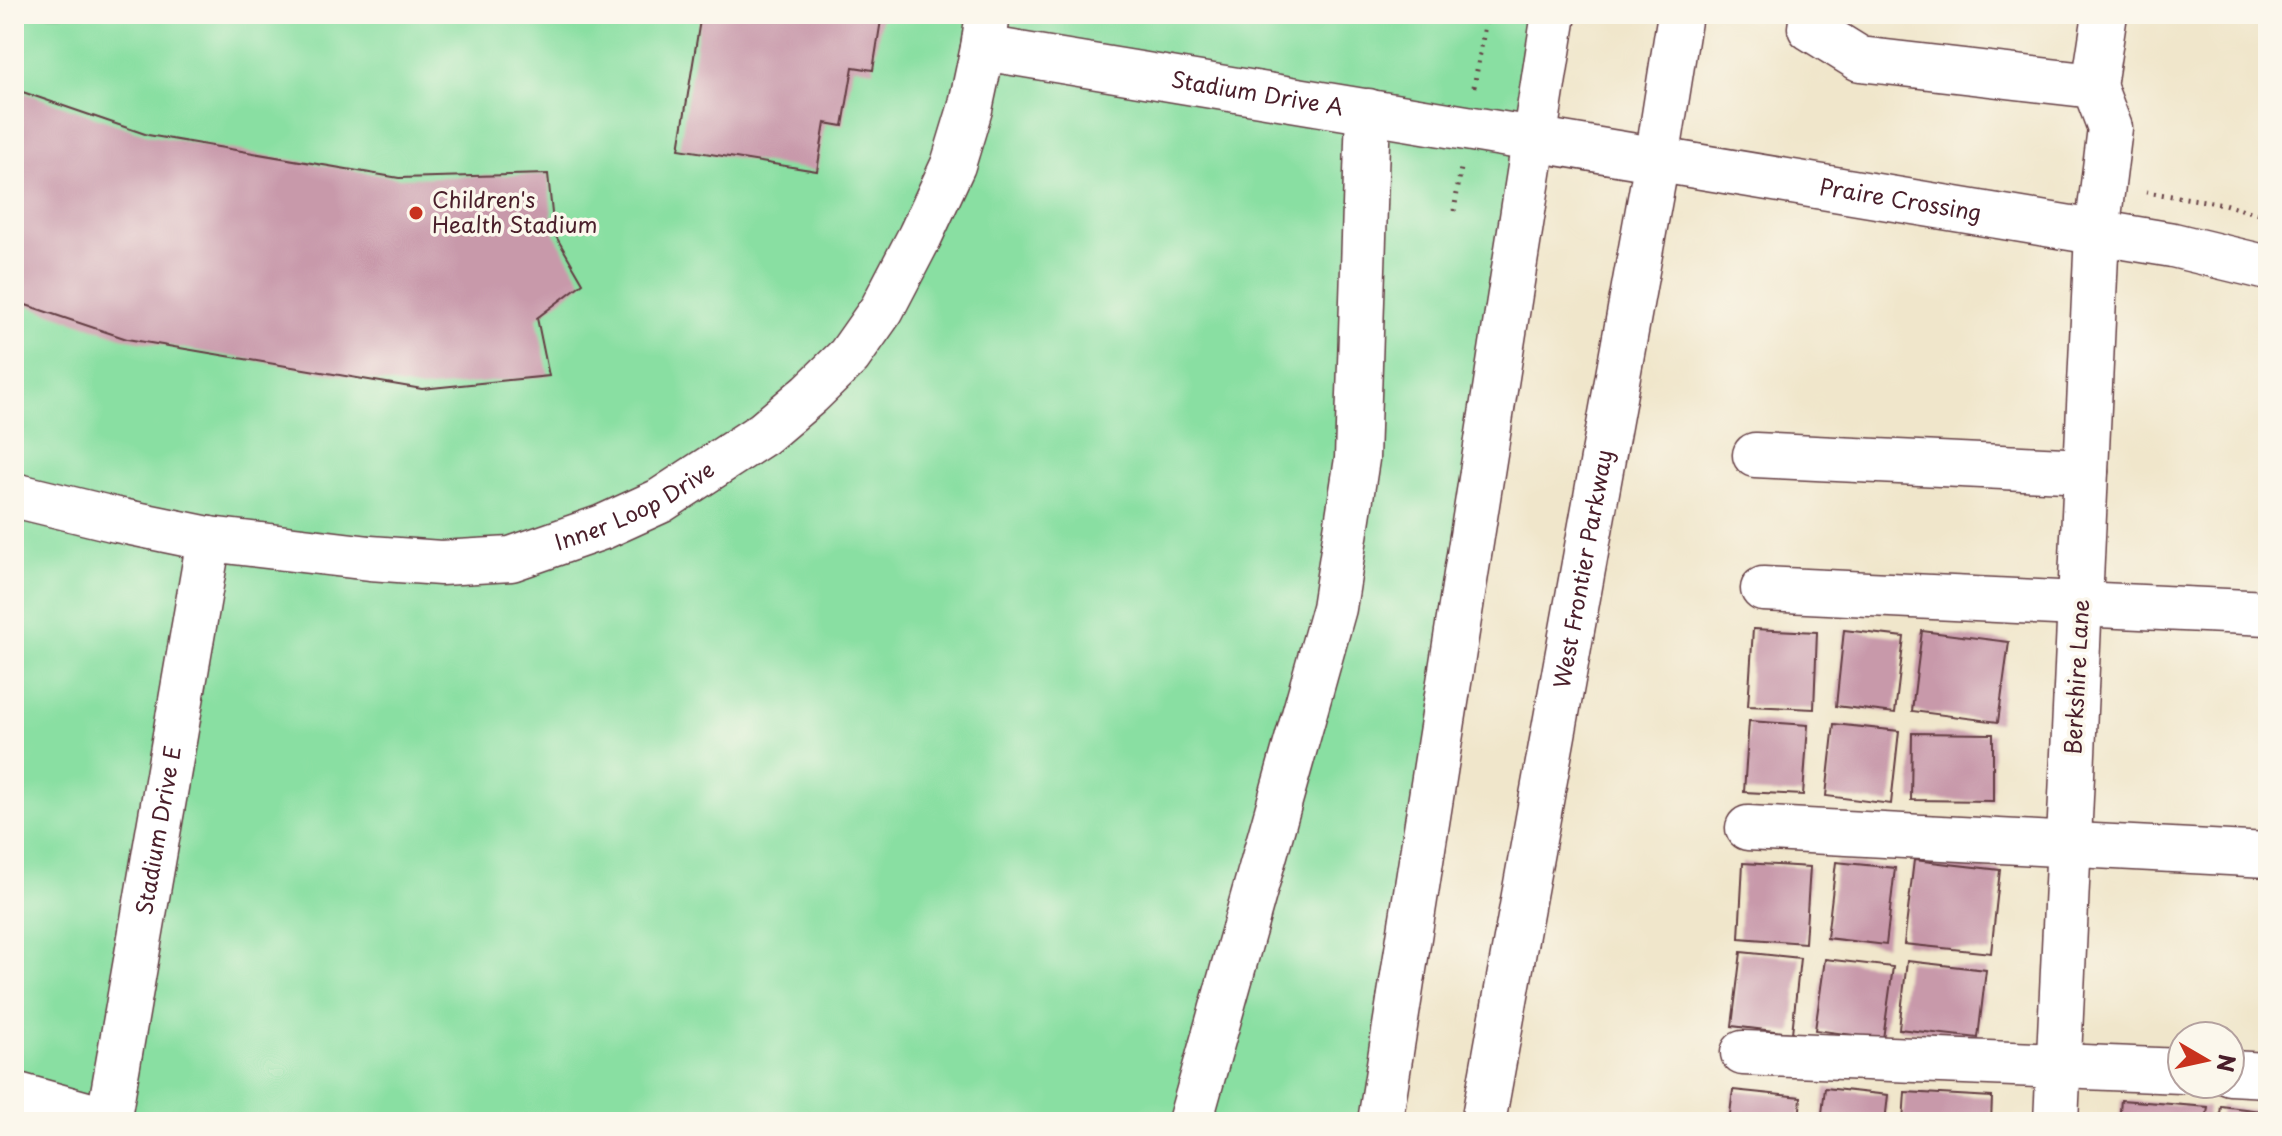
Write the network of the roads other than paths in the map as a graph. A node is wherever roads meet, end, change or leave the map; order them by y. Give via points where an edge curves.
1 (1554, 14) edge
2 (1680, 14) edge
3 (1812, 14) edge
4 (2105, 14) edge
5 (985, 31) edge
6 (2094, 86) junction
7 (1368, 111) junction
8 (1533, 138) junction
9 (1657, 160) junction
10 (2097, 233) junction
11 (2268, 268) edge
12 (1755, 455) dead end
13 (2086, 471) junction
14 (14, 495) edge
15 (209, 539) junction
16 (1763, 589) dead end
17 (2080, 604) junction
18 (2268, 613) edge
19 (1748, 828) dead end
20 (2069, 844) junction
21 (2268, 855) edge
22 (1743, 1053) dead end
23 (2059, 1066) junction
24 (2166, 1070) edge
25 (2246, 1074) edge
26 (2268, 1075) edge
27 (14, 1094) edge
28 (108, 1121) edge
29 (1190, 1122) edge
30 (1380, 1122) edge
31 (1483, 1122) edge
32 (2056, 1122) edge

1 - 8 street
2 - 9 street, West Frontier Parkway
3 - 6 street via 1810,28 1860,59
4 - 6 street
5 - 7 street, Stadium Drive A
5 - 15 street, Inner Loop Drive via 953,165 882,309 849,356 764,433 660,501 511,559 425,563
6 - 10 street, Berkshire Lane via 2110,128
7 - 8 street, Stadium Drive A
7 - 29 street via 1357,459 1334,608
8 - 9 street, Praire Crossing
8 - 30 street
9 - 10 street, Praire Crossing
9 - 31 street, West Frontier Parkway
10 - 11 street, Praire Crossing
10 - 13 street, Berkshire Lane
12 - 13 street
13 - 17 street, Berkshire Lane
14 - 15 street, Inner Loop Drive
15 - 28 street, Stadium Drive E
16 - 17 street
17 - 18 street
17 - 20 street, Berkshire Lane
19 - 20 street
20 - 21 street
20 - 23 street, Berkshire Lane
22 - 23 street
23 - 24 street
23 - 32 street, Berkshire Lane
25 - 26 street
27 - 28 street

